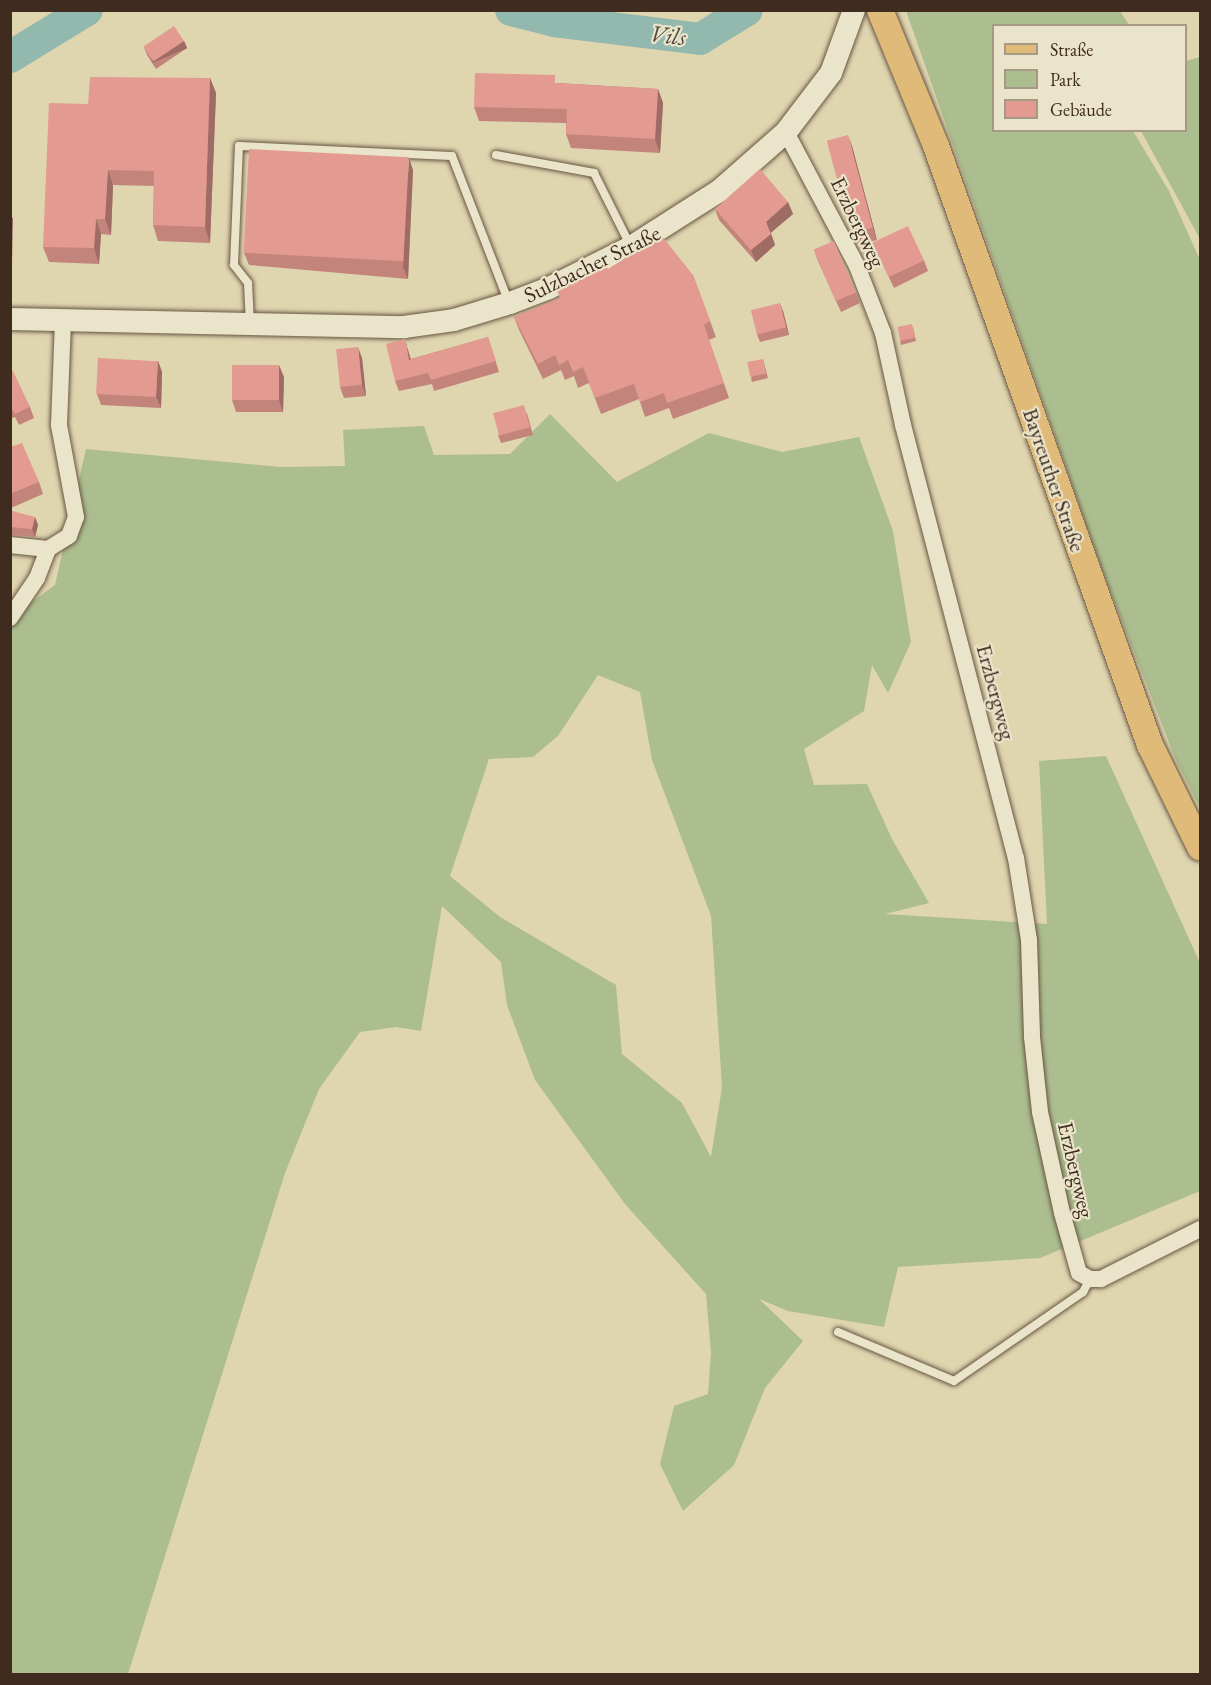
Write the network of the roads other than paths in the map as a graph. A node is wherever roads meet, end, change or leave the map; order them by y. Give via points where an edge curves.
1 (854, 10) edge
2 (880, 10) edge
3 (786, 132) junction
4 (496, 155) dead end
5 (632, 247) junction
6 (510, 303) junction
7 (10, 319) edge
8 (63, 319) junction
9 (249, 327) junction
10 (10, 545) edge
11 (48, 549) junction
12 (10, 618) edge
13 (1200, 847) edge
14 (1200, 1229) edge
15 (1090, 1279) junction
16 (838, 1332) dead end

1 - 3 main road, Sulzbacher Straße via 831,73
2 - 13 main road, Bayreuther Straße via 921,108 1150,745
3 - 5 main road, Sulzbacher Straße via 719,191
3 - 15 street, Erzbergweg via 857,266 883,333 903,425 1016,858 1029,940 1032,1037 1040,1112 1079,1273
4 - 5 lane via 594,173
5 - 6 main road, Sulzbacher Straße
6 - 9 main road, Sulzbacher Straße via 454,320 404,327
6 - 9 lane via 452,156 239,146 234,265 248,283
7 - 8 main road, Sulzbacher Straße
8 - 9 main road, Sulzbacher Straße
8 - 11 street via 59,425 76,517 69,536
10 - 11 street
11 - 12 street via 37,578
14 - 15 street via 1101,1279
15 - 16 lane via 1083,1292 954,1381

